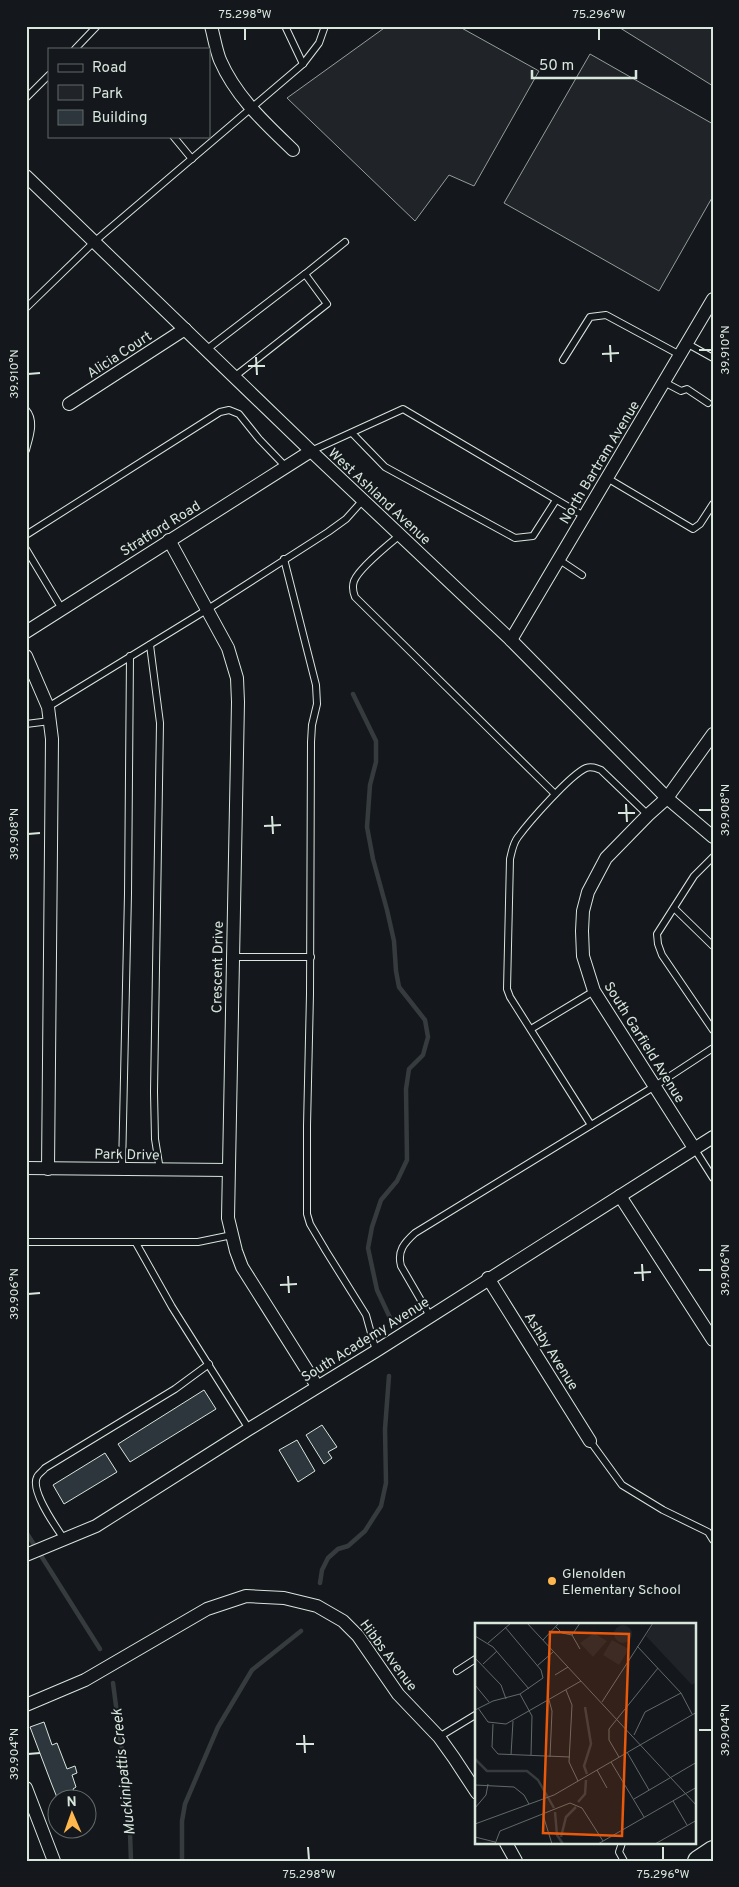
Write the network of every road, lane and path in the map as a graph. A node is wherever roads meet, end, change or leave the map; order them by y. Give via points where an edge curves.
1 (97, 26) edge
2 (211, 26) edge
3 (285, 26) edge
4 (325, 26) edge
5 (76, 48) edge
6 (303, 64) junction
7 (48, 76) edge
8 (26, 98) edge
9 (251, 108) junction
10 (176, 138) edge
11 (293, 150) dead end
12 (192, 159) junction
13 (29, 185) edge
14 (94, 242) junction
15 (345, 242) dead end
16 (305, 274) junction
17 (713, 300) edge
18 (26, 308) edge
19 (185, 329) junction
20 (686, 343) junction
21 (206, 350) junction
22 (680, 355) junction
23 (713, 358) edge
24 (563, 360) dead end
25 (234, 376) junction
26 (664, 382) junction
27 (708, 402) dead end
28 (69, 404) dead end
29 (26, 410) edge
30 (352, 433) junction
31 (26, 450) edge
32 (311, 451) junction
33 (286, 467) junction
34 (607, 478) junction
35 (363, 500) junction
36 (556, 500) junction
37 (713, 504) edge
38 (584, 516) junction
39 (26, 535) edge
40 (400, 535) junction
41 (169, 540) junction
42 (26, 549) edge
43 (284, 559) junction
44 (558, 559) junction
45 (582, 575) dead end
46 (62, 609) junction
47 (208, 609) junction
48 (26, 632) edge
49 (511, 640) junction
50 (150, 645) junction
51 (26, 656) edge
52 (130, 656) junction
53 (48, 707) junction
54 (51, 721) junction
55 (26, 724) edge
56 (713, 734) edge
57 (555, 794) junction
58 (667, 798) junction
59 (648, 815) junction
60 (713, 837) edge
61 (713, 857) edge
62 (674, 908) junction
63 (713, 946) edge
64 (232, 956) junction
65 (311, 957) junction
66 (594, 991) junction
67 (531, 1029) junction
68 (713, 1030) edge
69 (713, 1048) edge
70 (655, 1086) junction
71 (591, 1126) junction
72 (713, 1136) edge
73 (694, 1148) junction
74 (26, 1168) edge
75 (48, 1169) junction
76 (122, 1169) junction
77 (160, 1170) junction
78 (228, 1170) junction
79 (713, 1178) edge
80 (620, 1196) junction
81 (232, 1235) junction
82 (26, 1242) edge
83 (136, 1243) junction
84 (488, 1278) junction
85 (430, 1316) junction
86 (713, 1340) edge
87 (376, 1351) junction
88 (209, 1364) junction
89 (317, 1386) junction
90 (249, 1428) junction
91 (590, 1440) joint
92 (65, 1540) junction
93 (713, 1540) edge
94 (26, 1555) edge
95 (475, 1659) edge
96 (457, 1671) dead end
97 (26, 1704) edge
98 (475, 1715) edge
99 (439, 1737) junction
100 (26, 1788) edge
101 (475, 1792) edge
102 (507, 1844) edge
103 (622, 1844) edge
104 (713, 1851) edge
105 (54, 1861) edge
106 (516, 1861) edge
107 (624, 1861) edge
108 (698, 1861) edge

1 - 5 lane
2 - 9 street via 220,59 236,90
3 - 6 lane
4 - 6 lane via 319,43
6 - 9 lane
7 - 8 lane
9 - 11 street
9 - 12 lane
10 - 12 lane
12 - 14 lane
13 - 14 street, West Ashland Avenue
14 - 18 lane
14 - 19 street, West Ashland Avenue
15 - 16 lane
16 - 21 lane
16 - 25 lane via 327,304
17 - 20 street, North Bartram Avenue
19 - 21 street, West Ashland Avenue
19 - 28 street, Alicia Court
20 - 22 street, North Bartram Avenue
20 - 23 lane
21 - 25 street, West Ashland Avenue
22 - 24 lane via 606,316 590,317
22 - 26 street, North Bartram Avenue
25 - 32 street, West Ashland Avenue
26 - 27 lane via 681,392 687,389
26 - 34 street, North Bartram Avenue
29 - 31 lane via 31,430
30 - 32 lane
30 - 36 lane via 403,409
30 - 36 lane via 385,467 514,538 533,536
32 - 33 street, Stratford Road
32 - 35 street, West Ashland Avenue
33 - 39 lane via 238,414 229,410 220,412
33 - 41 street, Stratford Road
34 - 37 lane via 693,529
34 - 38 street, North Bartram Avenue
35 - 40 street, West Ashland Avenue
35 - 43 lane via 346,519
36 - 38 lane
38 - 44 street, North Bartram Avenue
40 - 49 street, West Ashland Avenue
40 - 57 lane via 354,581 354,597
41 - 46 street, Stratford Road
41 - 47 street, Crescent Drive
42 - 46 lane
43 - 47 lane
43 - 65 lane via 317,694 311,742
44 - 45 lane
44 - 49 street, North Bartram Avenue
46 - 48 street, Stratford Road
47 - 50 lane
47 - 64 street, Crescent Drive via 228,648 237,678
49 - 58 street, West Ashland Avenue
50 - 52 lane
50 - 77 lane via 160,723 154,1139
51 - 53 street
52 - 53 lane
52 - 76 lane
53 - 54 street
54 - 55 lane
54 - 75 street
56 - 58 street, South Garfield Avenue
57 - 59 lane via 587,768 594,767
57 - 67 lane via 517,838 510,858 507,989
58 - 59 street, South Garfield Avenue
58 - 60 street, West Ashland Avenue
59 - 66 street, South Garfield Avenue via 606,858 588,892 583,911 583,956
61 - 62 lane via 694,876
62 - 63 lane
62 - 68 lane via 658,934 658,944 662,955
64 - 65 lane
64 - 78 street, Crescent Drive
65 - 87 lane via 307,1214 366,1314
66 - 67 lane
66 - 70 street, South Garfield Avenue
67 - 71 lane
69 - 70 lane
70 - 71 lane
70 - 73 street, South Garfield Avenue
71 - 85 lane via 415,1233 406,1242 400,1250 401,1266
72 - 73 street, South Academy Avenue
73 - 79 lane
73 - 80 street, South Academy Avenue
74 - 75 street, Park Drive
75 - 76 street, Park Drive
76 - 77 street, Park Drive
77 - 78 street, Park Drive
78 - 81 street, Crescent Drive via 228,1218
80 - 84 street, South Academy Avenue
80 - 86 street
81 - 83 lane via 198,1242
81 - 89 street, Crescent Drive via 242,1267
82 - 83 lane
83 - 88 lane
84 - 85 street, South Academy Avenue
84 - 91 street, Ashby Avenue
85 - 87 street, South Academy Avenue
87 - 89 street, South Academy Avenue
88 - 90 lane
88 - 92 lane via 175,1389 45,1468 36,1477 39,1498
89 - 90 street, South Academy Avenue
90 - 92 street, South Academy Avenue via 96,1526
91 - 93 lane via 622,1485 708,1532
92 - 94 street, South Academy Avenue
95 - 96 lane
97 - 99 street, Hibbs Avenue via 85,1680 207,1609 246,1596 284,1598 317,1606 343,1621 358,1636 398,1694
98 - 99 lane
99 - 101 street, Hibbs Avenue
100 - 105 street
102 - 106 street
103 - 107 lane via 619,1852
104 - 108 main road

